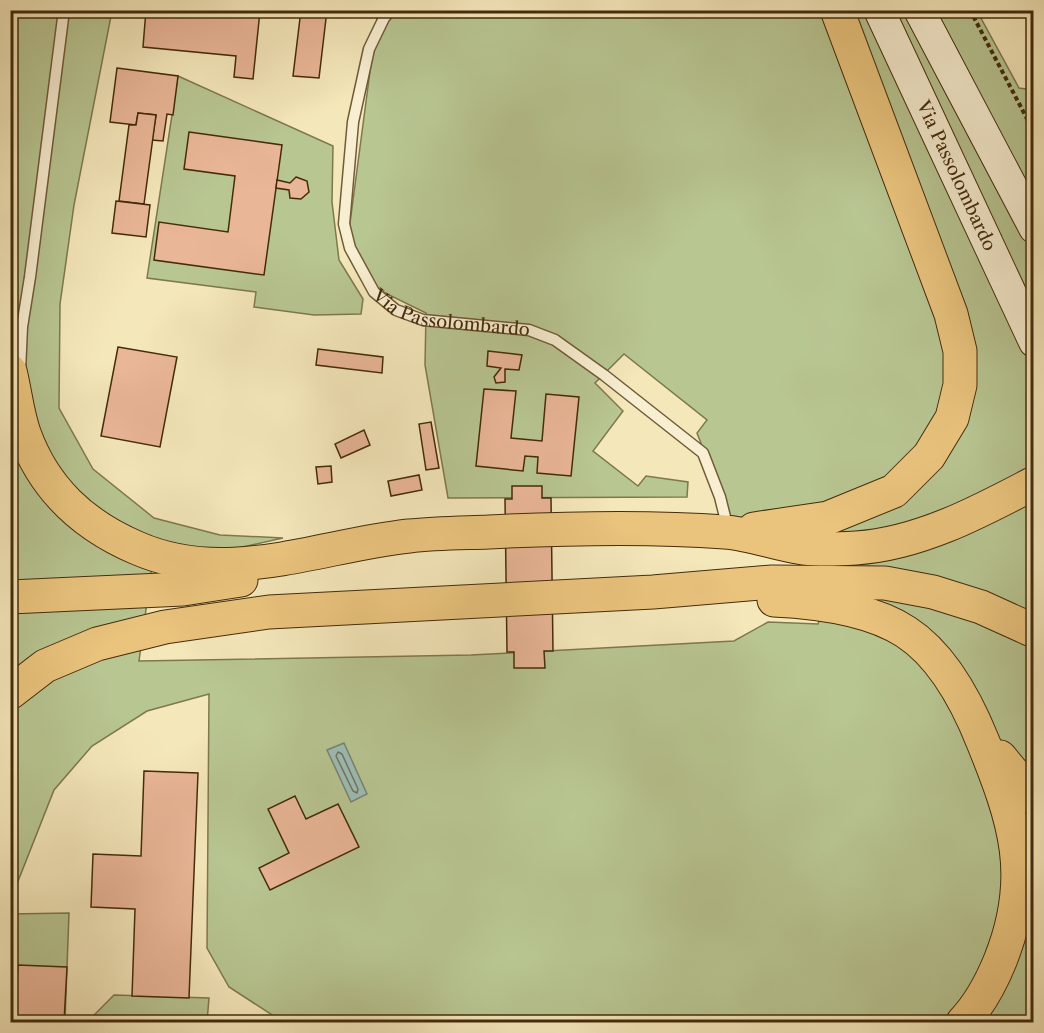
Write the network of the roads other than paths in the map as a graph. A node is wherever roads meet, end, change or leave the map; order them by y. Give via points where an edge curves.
1 (64, 10) edge
2 (391, 10) edge
3 (837, 10) edge
4 (879, 10) edge
5 (919, 10) edge
6 (1034, 228) edge
7 (1034, 342) edge
8 (10, 371) edge
9 (18, 404) junction
10 (1028, 487) edge
11 (729, 532) junction
12 (408, 536) junction
13 (653, 592) junction
14 (10, 597) edge
15 (269, 612) junction
16 (10, 615) edge
17 (1034, 630) edge
18 (10, 693) edge
19 (976, 724) junction
20 (1034, 798) edge
21 (963, 1023) edge

1 - 9 lane via 22,327
2 - 11 lane, Via Passolombardo via 369,49 353,123 344,224 350,248 374,291 396,310 423,320 529,330 555,340 703,453
3 - 11 highway via 951,314 960,351 960,385 952,418 929,456 894,491 828,518
4 - 7 main road, Via Passolombardo
5 - 6 main road
8 - 9 highway
9 - 12 highway via 35,461 78,515 138,549 176,562 249,564
10 - 11 highway via 940,528 896,542 857,548 804,548
11 - 12 highway via 612,528
12 - 14 highway via 254,577 193,587
13 - 15 highway
13 - 17 highway via 772,582 885,583 962,601
13 - 19 highway via 782,600 866,613 906,632 933,655
15 - 16 highway
15 - 18 highway via 165,627 97,644 45,666
19 - 20 highway
19 - 21 highway via 1005,796 1019,868 1016,911 1008,943 985,994

